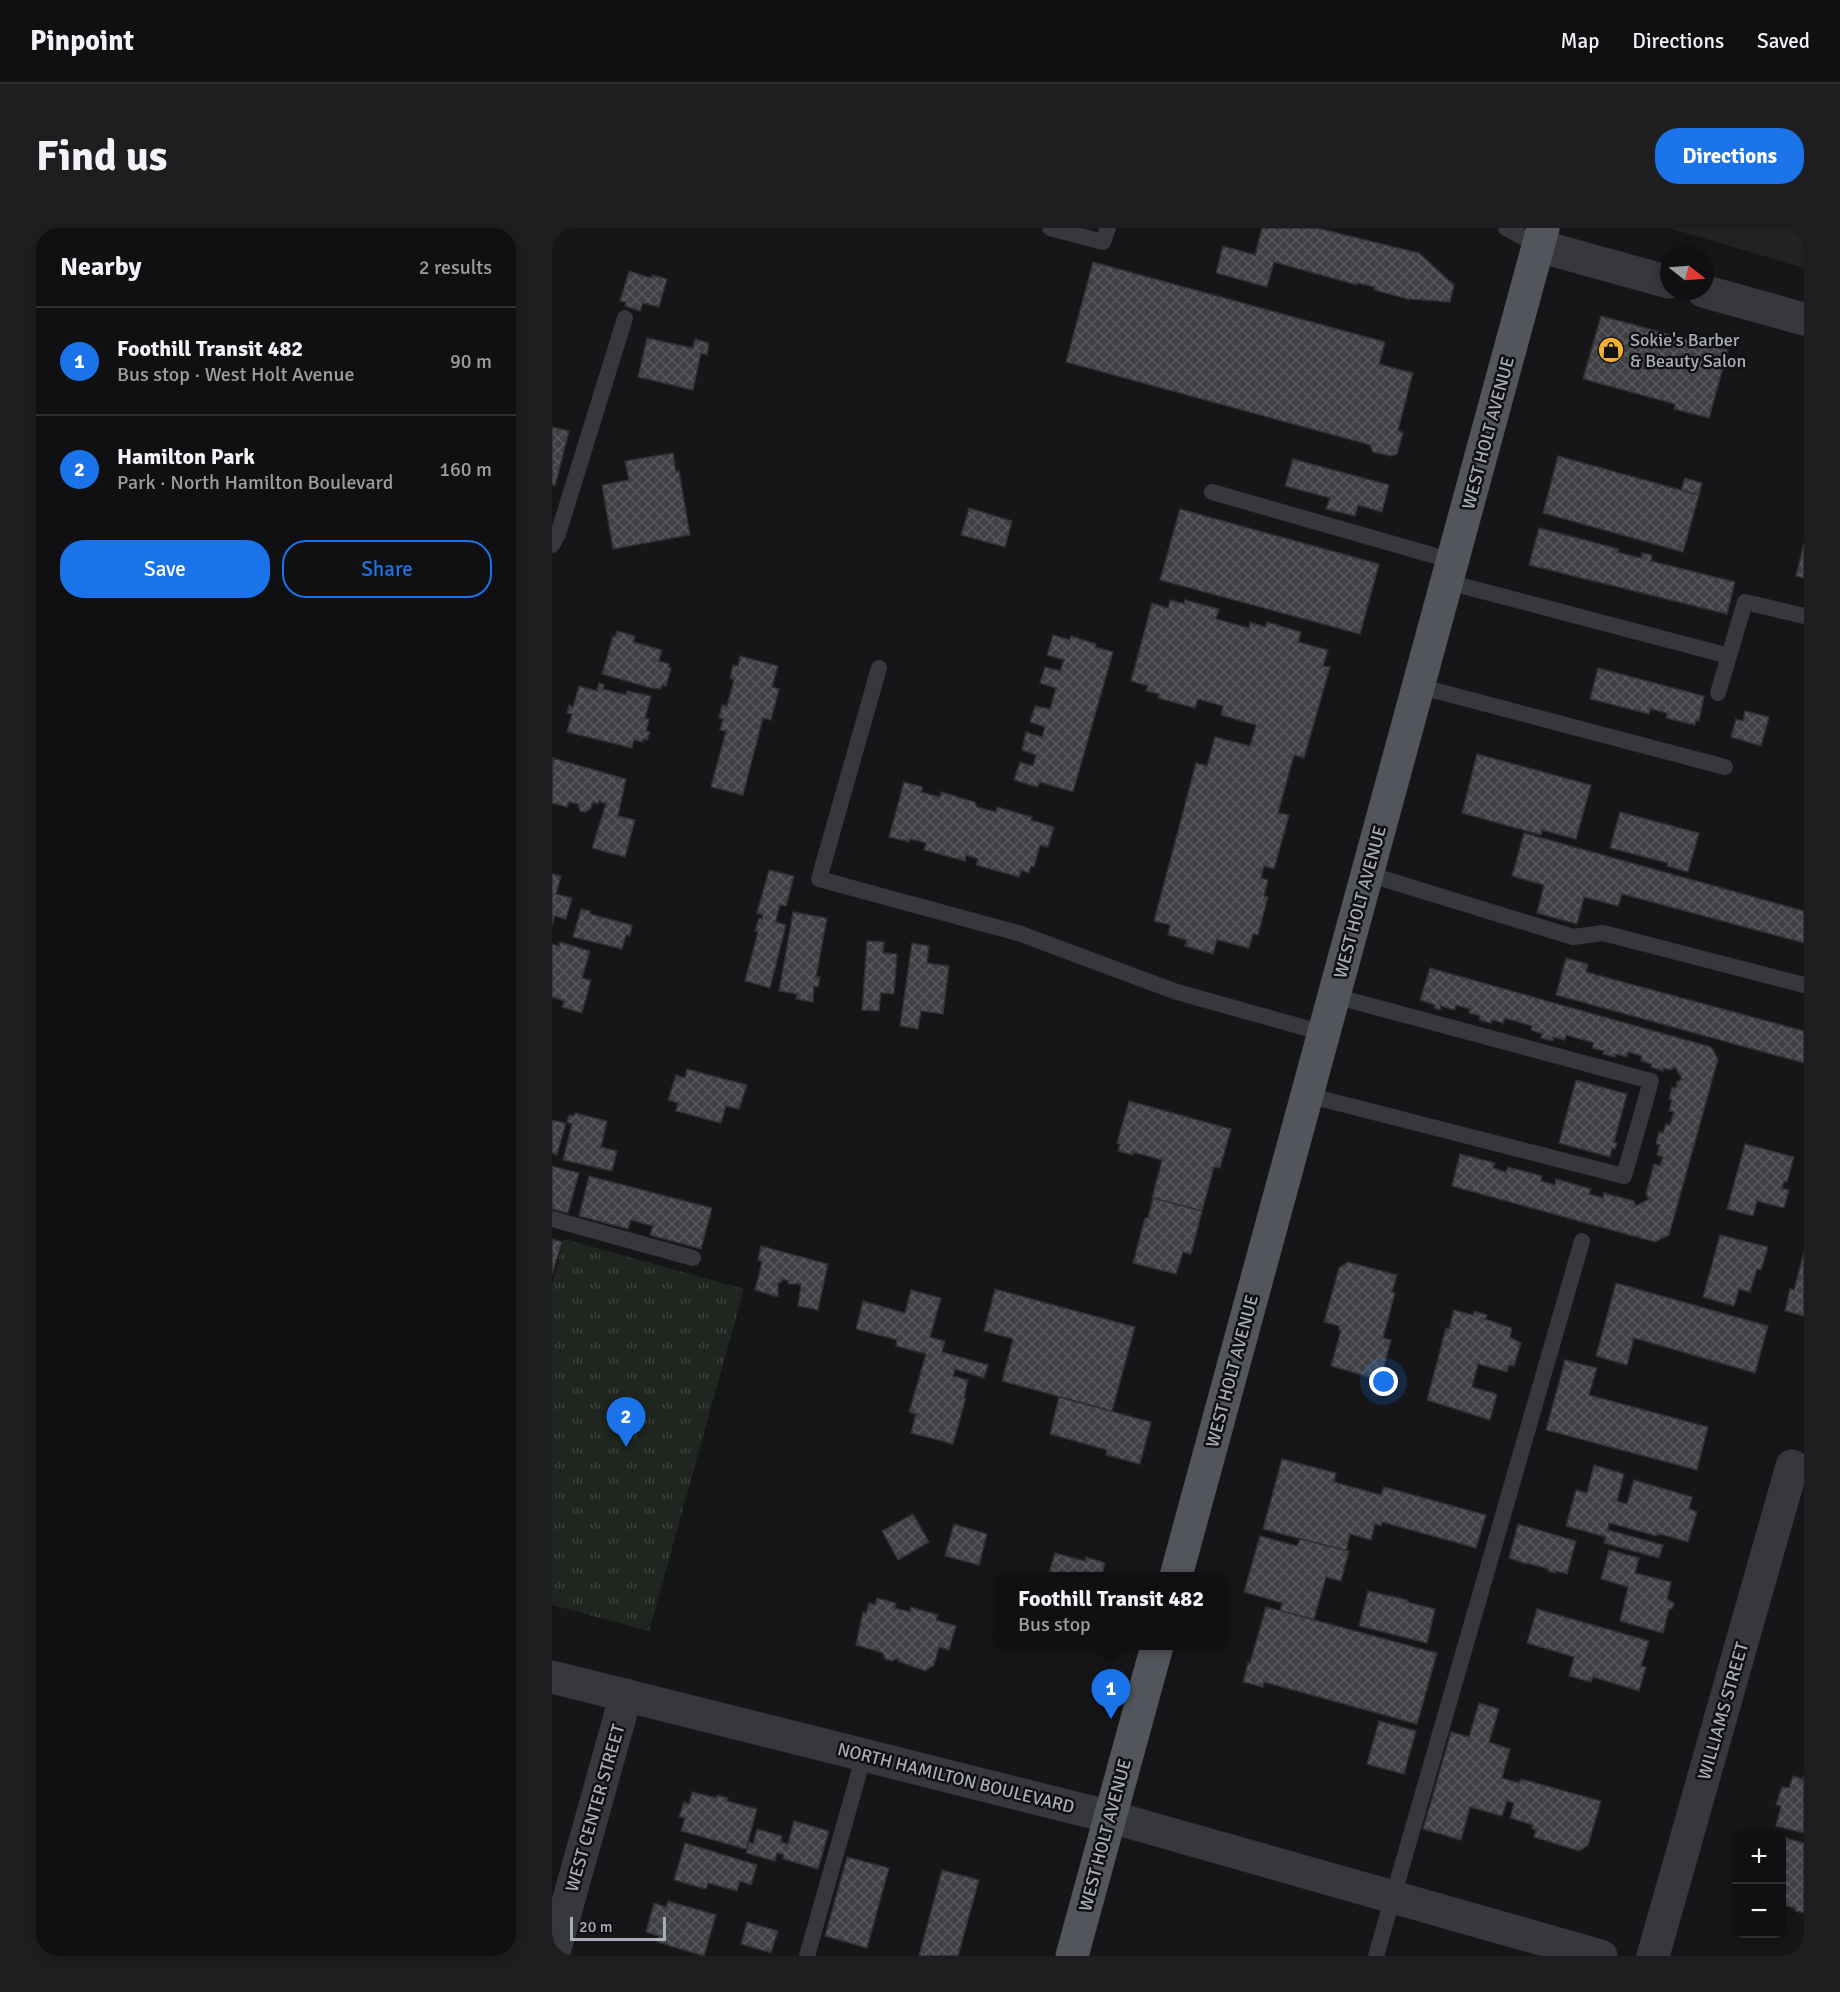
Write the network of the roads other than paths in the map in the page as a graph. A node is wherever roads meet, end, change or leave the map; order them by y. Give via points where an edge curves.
1 (1050, 228) edge
2 (1108, 228) edge
3 (1506, 228) edge
4 (1541, 237) edge
5 (1660, 279) edge
6 (1714, 294) edge
7 (625, 318) dead end
8 (1804, 319) edge
9 (1212, 492) dead end
10 (552, 545) edge
11 (1450, 571) junction
12 (1804, 616) edge
13 (1730, 656) junction
14 (879, 668) dead end
15 (1418, 686) junction
16 (1718, 693) dead end
17 (1725, 767) dead end
18 (1368, 874) junction
19 (1804, 985) edge
20 (1334, 996) junction
21 (1324, 1033) junction
22 (1307, 1095) junction
23 (552, 1220) edge
24 (1582, 1241) dead end
25 (693, 1258) dead end
26 (1792, 1466) dead end
27 (1177, 1572) edge
28 (1157, 1650) edge
29 (552, 1677) edge
30 (626, 1695) junction
31 (864, 1755) junction
32 (1111, 1817) junction
33 (1392, 1897) junction
34 (553, 1956) edge
35 (807, 1956) edge
36 (1072, 1956) edge
37 (1376, 1956) edge
38 (1601, 1956) edge
39 (1653, 1956) edge

1 - 2 lane via 1103,242
3 - 4 lane
4 - 5 street
4 - 11 main road, WEST HOLT AVENUE
6 - 8 street
7 - 10 lane
9 - 11 lane
11 - 13 lane
11 - 15 main road, WEST HOLT AVENUE
12 - 13 lane via 1745,602
13 - 16 lane
14 - 21 lane via 819,879 1018,933 1177,992
15 - 17 lane
15 - 18 main road, WEST HOLT AVENUE
18 - 19 lane via 1573,937 1603,933
18 - 20 main road, WEST HOLT AVENUE
20 - 21 main road, WEST HOLT AVENUE
20 - 22 lane via 1651,1081 1624,1176
21 - 22 main road, WEST HOLT AVENUE
22 - 27 main road, WEST HOLT AVENUE
23 - 25 lane
24 - 33 lane
26 - 39 street, WILLIAMS STREET
28 - 32 main road, WEST HOLT AVENUE
29 - 30 street, NORTH HAMILTON BOULEVARD
30 - 31 street, NORTH HAMILTON BOULEVARD
30 - 34 street, WEST CENTER STREET
31 - 32 street, NORTH HAMILTON BOULEVARD
31 - 35 lane
32 - 33 street, NORTH HAMILTON BOULEVARD
32 - 36 main road, WEST HOLT AVENUE
33 - 37 lane
33 - 38 street, NORTH HAMILTON BOULEVARD

